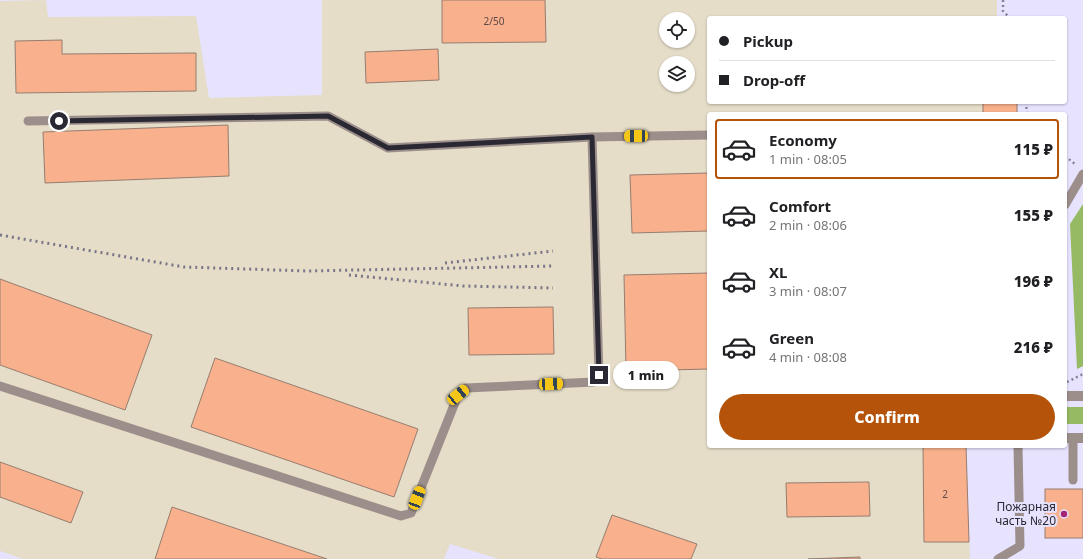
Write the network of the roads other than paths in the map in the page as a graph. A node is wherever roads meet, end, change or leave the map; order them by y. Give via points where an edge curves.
1 (28, 121) dead end
2 (707, 135) edge
3 (592, 137) junction
4 (1083, 174) edge
5 (1067, 202) edge
6 (0, 386) edge
7 (1067, 396) edge
8 (1083, 396) edge
9 (1074, 438) edge
10 (1018, 448) edge
11 (1073, 480) dead end
12 (998, 559) edge

1 - 3 lane via 328,116 388,148
2 - 3 lane
3 - 6 lane via 599,375 594,382 466,388 458,395 411,513 401,516
4 - 5 lane
7 - 8 street
9 - 11 lane
10 - 12 lane via 1020,546

